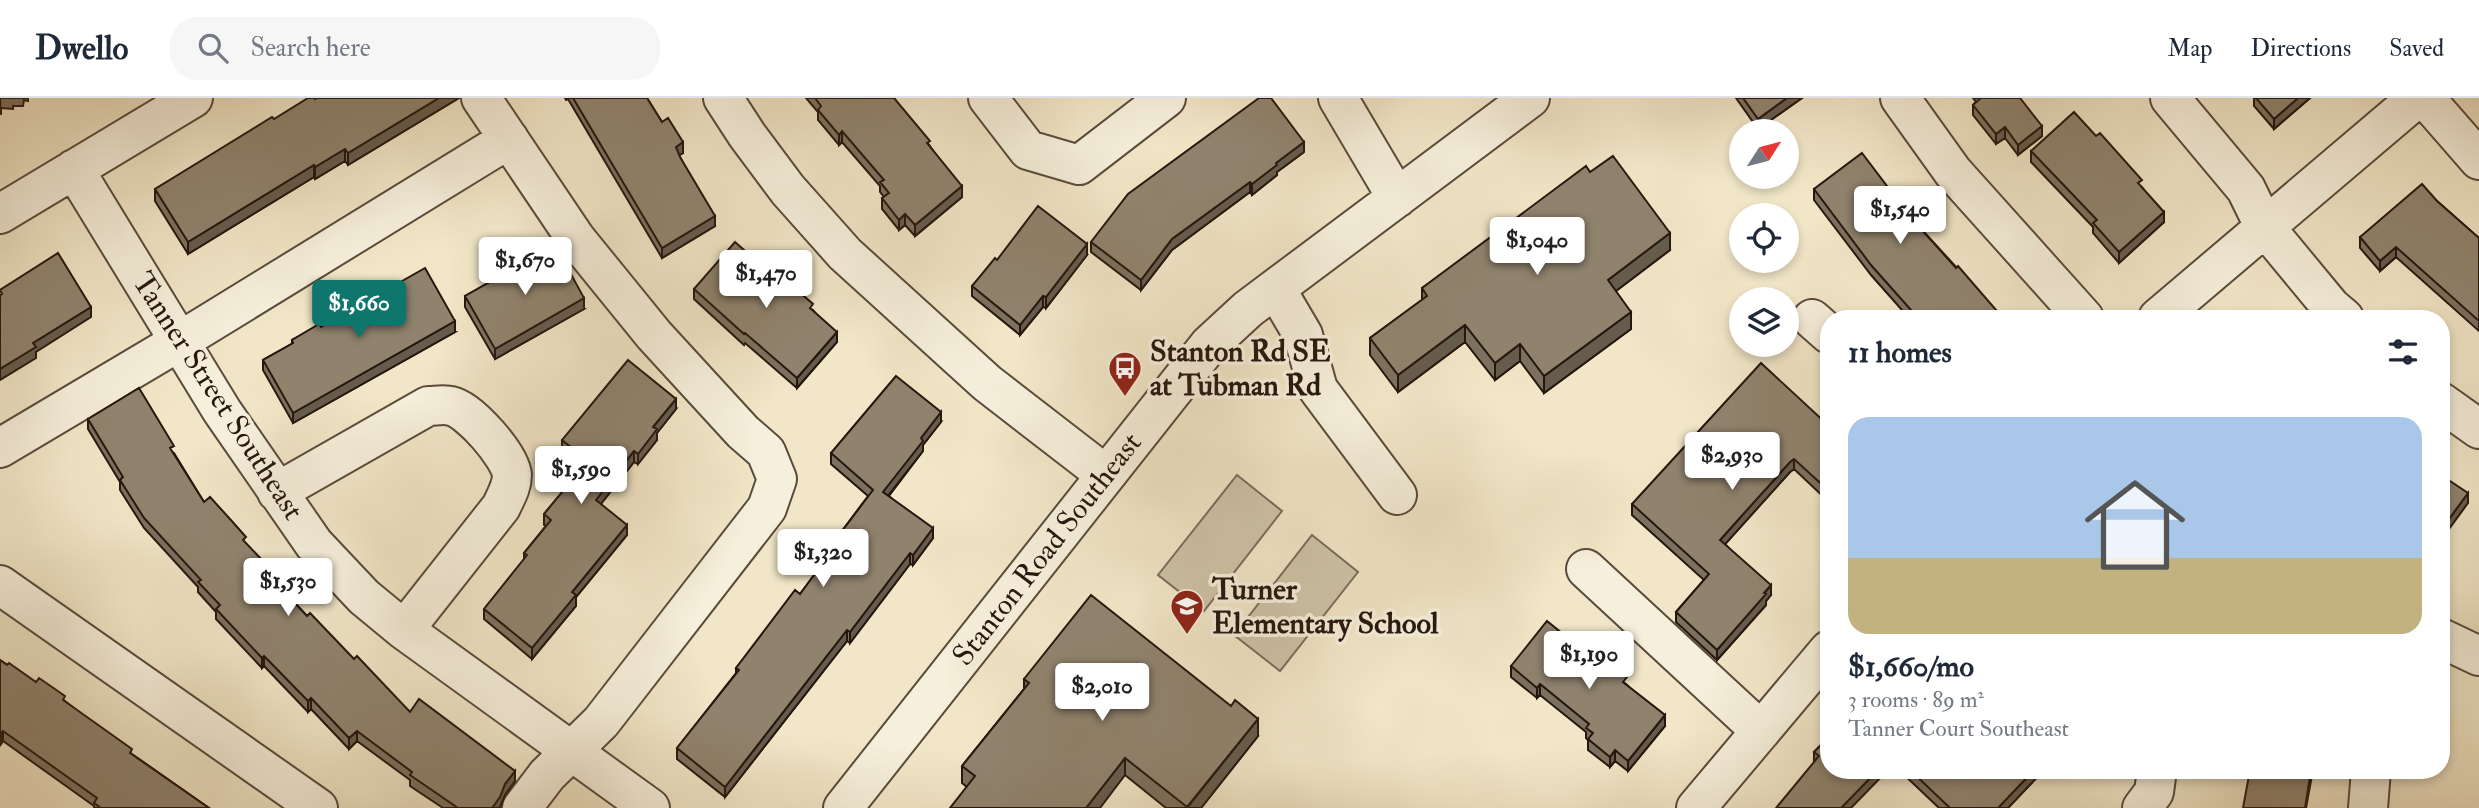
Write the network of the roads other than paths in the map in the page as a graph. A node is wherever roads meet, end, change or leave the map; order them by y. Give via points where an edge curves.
1 (193, 98) edge
2 (481, 98) edge
3 (723, 98) edge
4 (988, 98) edge
5 (1166, 98) edge
6 (1338, 98) edge
7 (1530, 98) edge
8 (1900, 98) edge
9 (2170, 98) edge
10 (2417, 98) edge
11 (2425, 98) edge
12 (509, 139) junction
13 (2479, 160) edge
14 (74, 169) junction
15 (1397, 198) junction
16 (0, 214) edge
17 (2264, 226) junction
18 (1276, 289) junction
19 (2077, 310) edge
20 (2167, 310) edge
21 (2335, 310) edge
22 (180, 341) junction
23 (2450, 408) edge
24 (2479, 429) edge
25 (0, 448) edge
26 (1106, 474) junction
27 (277, 492) junction
28 (1397, 495) dead end
29 (1586, 569) dead end
30 (0, 585) edge
31 (404, 630) junction
32 (2450, 642) edge
33 (2479, 656) edge
34 (1820, 661) edge
35 (1761, 731) junction
36 (572, 751) junction
37 (2156, 779) edge
38 (2370, 779) edge
39 (318, 808) edge
40 (522, 808) edge
41 (650, 808) edge
42 (843, 808) edge
43 (1696, 808) edge
44 (2142, 808) edge
45 (2368, 808) edge

1 - 14 street
2 - 12 street
3 - 26 street via 788,190 845,254 988,383
4 - 5 street via 1028,150 1079,165
6 - 15 street
7 - 15 street, Stanton Road Southeast
8 - 19 street via 1953,172
9 - 17 street via 2246,189
10 - 17 street
11 - 13 street
12 - 22 street
12 - 36 street via 576,239 654,335 766,452 777,479 767,508 601,722
14 - 16 street
14 - 22 street, Tanner Street Southeast
15 - 18 street, Stanton Road Southeast
17 - 20 street
17 - 21 street
18 - 26 street, Stanton Road Southeast via 1209,345
18 - 28 street via 1303,335 1318,389
22 - 25 street
22 - 27 street, Tanner Street Southeast
23 - 24 street
26 - 42 street, Stanton Road Southeast
27 - 31 street, Tanner Street Southeast via 314,544 364,597
27 - 31 street via 428,406 450,405 471,417 507,460 511,487 501,507
29 - 35 street
30 - 39 street
31 - 36 street, Tanner Street Southeast
32 - 33 street
34 - 35 street
35 - 43 street
36 - 40 street
36 - 41 street, Tanner Street Southeast
37 - 44 street via 2154,792
38 - 45 street

